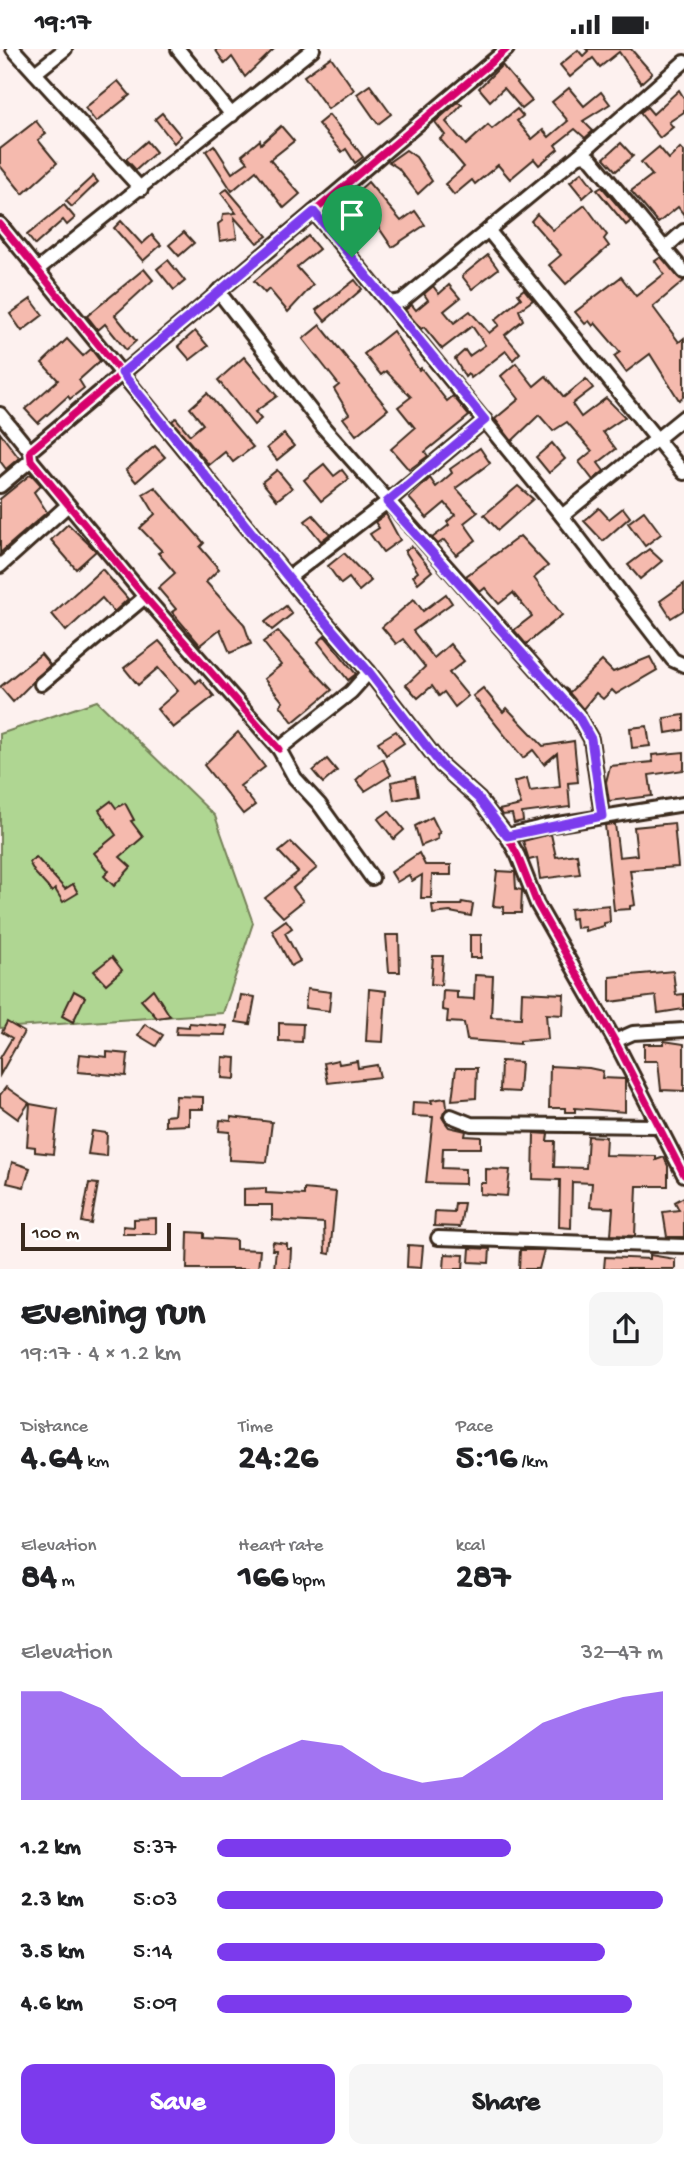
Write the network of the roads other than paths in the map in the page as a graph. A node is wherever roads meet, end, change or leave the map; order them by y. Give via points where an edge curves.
1 (13, 49) edge
2 (65, 49) edge
3 (178, 49) edge
4 (313, 49) edge
5 (503, 50) edge
6 (684, 62) edge
7 (35, 73) junction
8 (232, 115) junction
9 (578, 156) junction
10 (141, 189) junction
11 (314, 212) junction
12 (0, 224) edge
13 (488, 230) junction
14 (684, 231) edge
15 (665, 248) junction
16 (37, 270) junction
17 (684, 272) edge
18 (218, 291) junction
19 (390, 303) junction
20 (122, 373) junction
21 (0, 414) edge
22 (684, 417) edge
23 (485, 420) junction
24 (656, 440) junction
25 (30, 455) junction
26 (684, 473) edge
27 (0, 486) edge
28 (387, 502) junction
29 (68, 505) junction
30 (562, 516) junction
31 (0, 566) edge
32 (288, 578) junction
33 (145, 597) junction
34 (684, 665) edge
35 (369, 672) junction
36 (41, 684) dead end
37 (279, 750) junction
38 (684, 804) edge
39 (602, 816) junction
40 (507, 836) junction
41 (372, 878) dead end
42 (684, 1030) edge
43 (615, 1041) junction
44 (452, 1116) dead end
45 (658, 1126) junction
46 (679, 1153) edge
47 (684, 1175) edge
48 (438, 1238) dead end
49 (684, 1246) edge

1 - 7 street
2 - 7 street
3 - 8 street
4 - 8 street
5 - 11 street
6 - 9 street
7 - 10 street
8 - 10 street
9 - 13 street
9 - 15 street via 593,160
10 - 16 street
11 - 18 street
11 - 19 street
12 - 16 street
13 - 19 street via 402,301
13 - 24 street
14 - 15 street
15 - 17 street
16 - 20 street
18 - 20 street
18 - 28 street
19 - 23 street
20 - 25 street
20 - 32 street
21 - 25 street
22 - 24 street
23 - 28 street
23 - 30 street
24 - 26 street
24 - 30 street
25 - 27 street
25 - 29 street
28 - 32 street
28 - 39 street via 578,716 591,739
29 - 31 street
29 - 33 street
30 - 34 street via 673,660
32 - 35 street
33 - 36 street
33 - 37 street
35 - 37 street
35 - 40 street via 441,765 479,799
37 - 41 street via 295,778
38 - 39 street
39 - 40 street
40 - 43 street via 537,904
42 - 43 street via 633,1033
43 - 45 street
44 - 45 street via 471,1123
45 - 46 street
46 - 47 street
48 - 49 street

